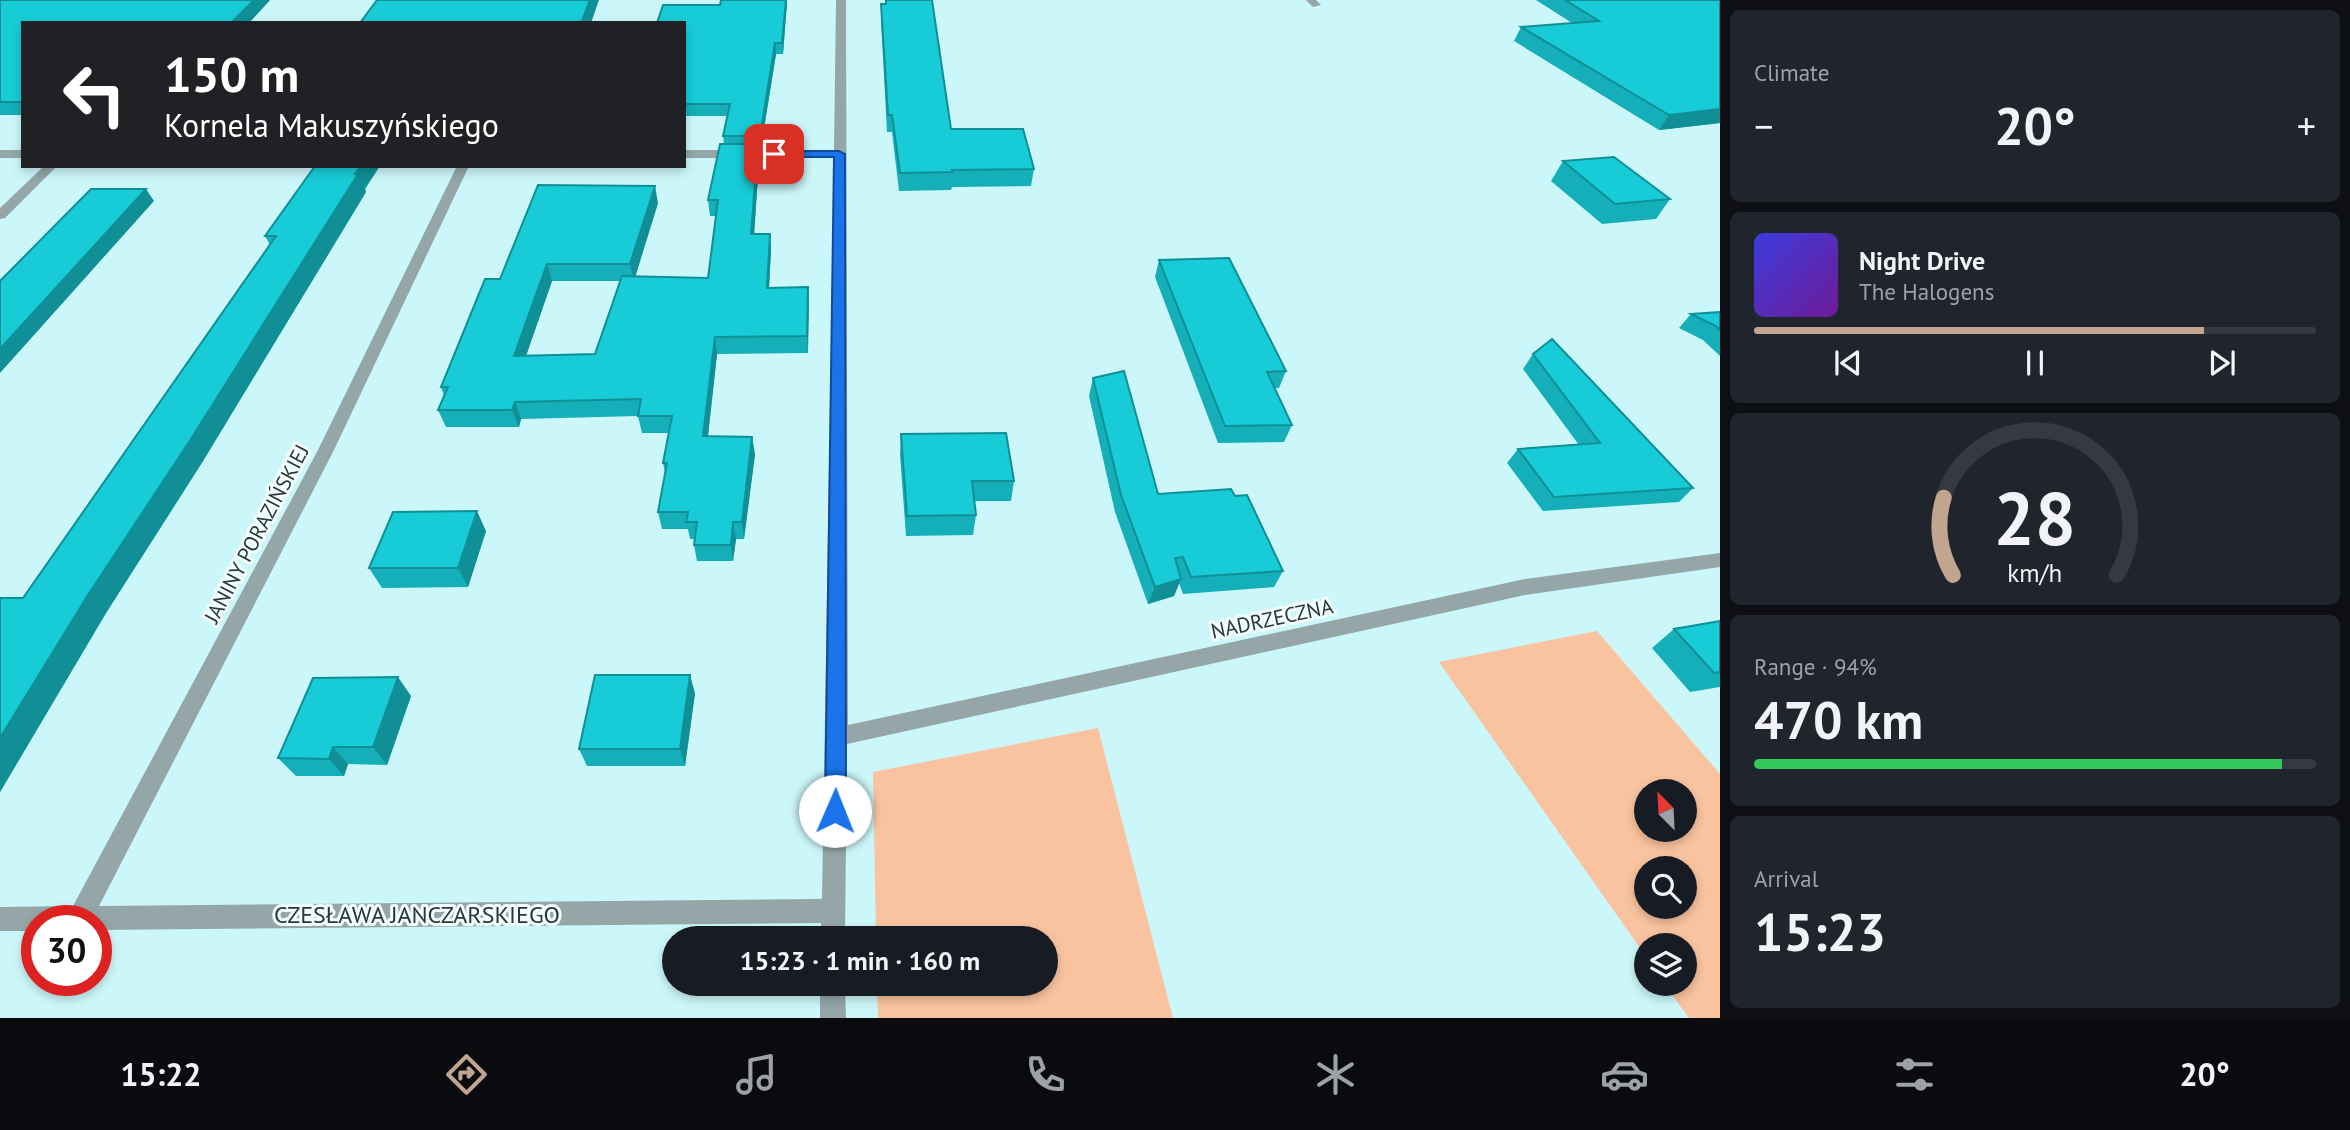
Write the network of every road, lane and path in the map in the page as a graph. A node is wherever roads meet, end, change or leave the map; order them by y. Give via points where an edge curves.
1 (841, 0) edge
2 (0, 154) edge
3 (21, 154) edge
4 (686, 154) edge
5 (839, 154) junction
6 (49, 168) edge
7 (462, 168) edge
8 (0, 215) edge
9 (1720, 560) edge
10 (837, 737) junction
11 (87, 905) edge
12 (833, 911) junction
13 (112, 918) edge
14 (0, 919) edge
15 (21, 919) edge
16 (833, 926) edge
17 (833, 996) edge
18 (833, 1018) edge

1 - 5 street
2 - 3 street
4 - 5 street
5 - 10 street
6 - 8 street
7 - 11 street, JANINY PORAZIŃSKIEJ via 325,452
9 - 10 street, NADRZECZNA via 1525,587
10 - 12 street
12 - 13 street, CZESŁAWA JANCZARSKIEGO
12 - 16 street
14 - 15 street, CZESŁAWA JANCZARSKIEGO
17 - 18 street

